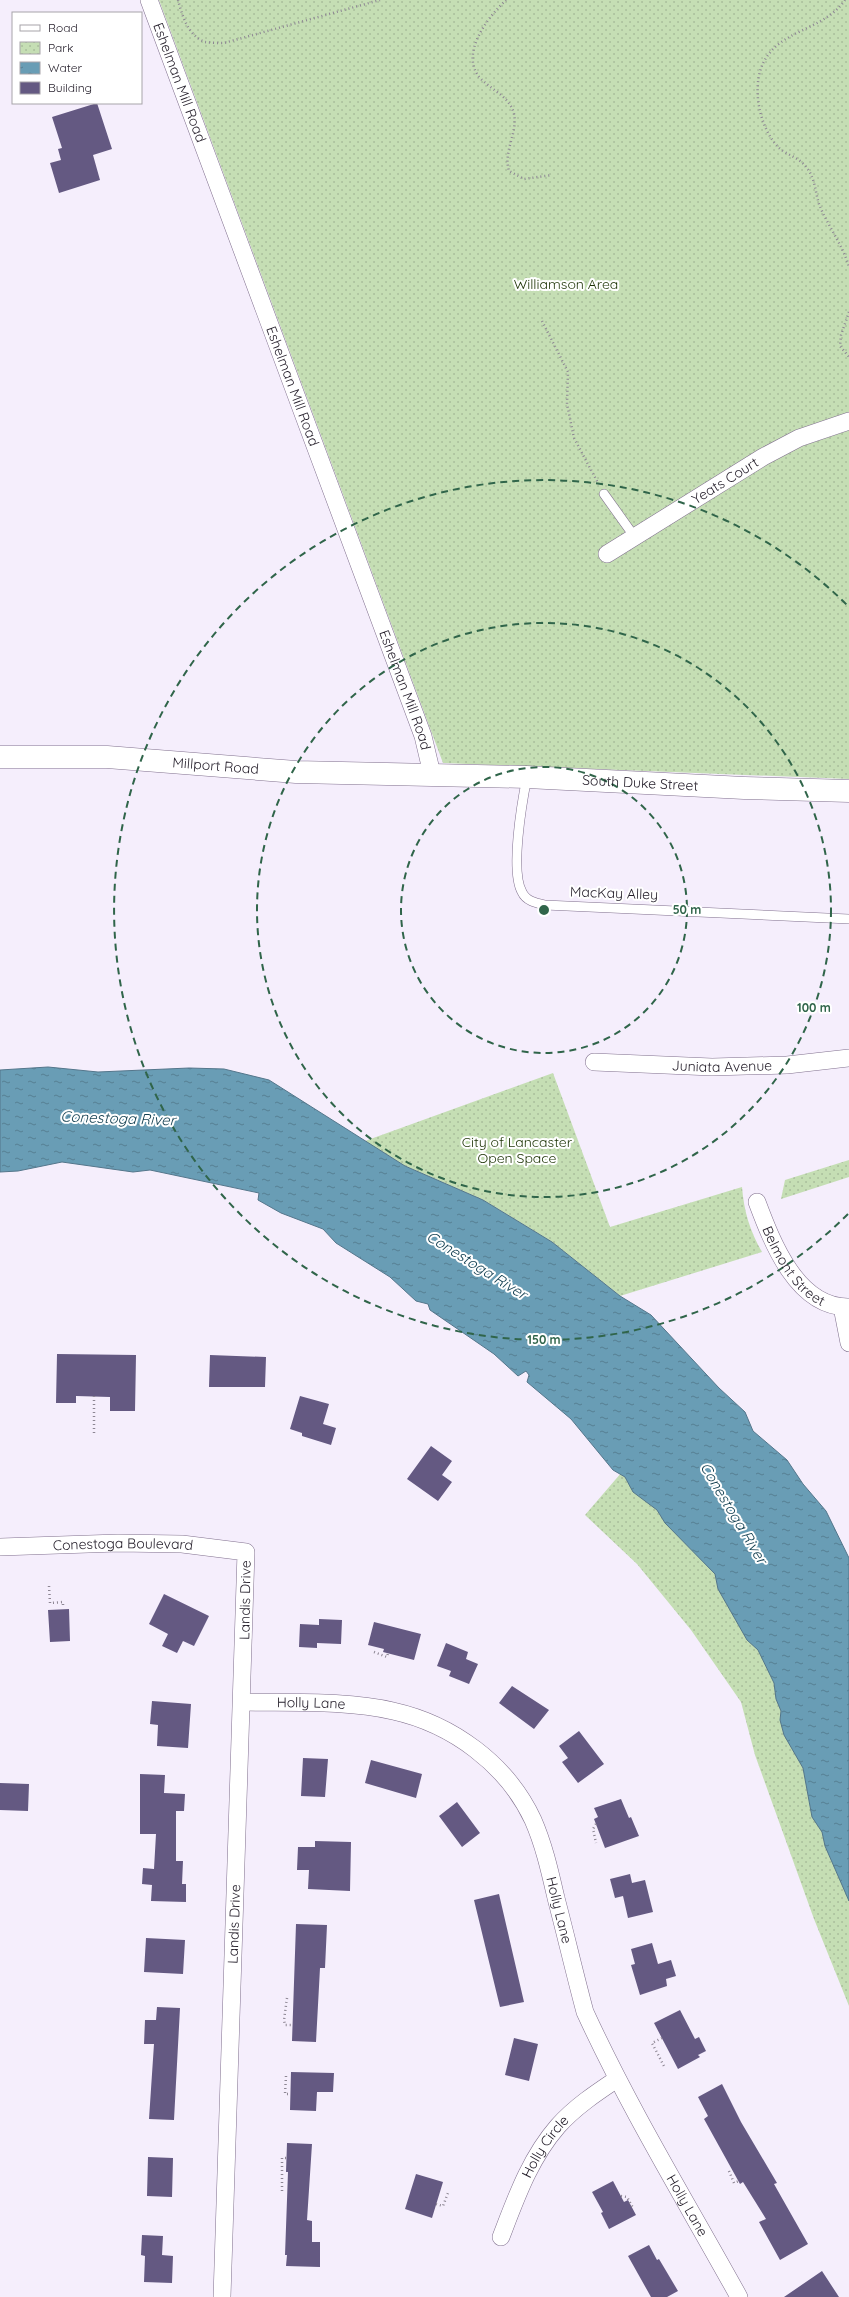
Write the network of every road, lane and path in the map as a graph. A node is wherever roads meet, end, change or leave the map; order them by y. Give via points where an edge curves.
1 (149, 0) edge
2 (178, 0) edge
3 (380, 0) edge
4 (506, 0) edge
5 (845, 0) edge
6 (552, 175) dead end
7 (849, 267) edge
8 (849, 312) edge
9 (542, 321) dead end
10 (849, 358) edge
11 (849, 421) edge
12 (604, 494) joint
13 (634, 536) junction
14 (607, 554) dead end
15 (0, 756) edge
16 (432, 774) junction
17 (527, 777) junction
18 (849, 791) edge
19 (849, 919) edge
20 (849, 1058) edge
21 (594, 1062) dead end
22 (757, 1202) dead end
23 (845, 1307) edge
24 (849, 1343) edge
25 (94, 1396) dead end
26 (94, 1435) dead end
27 (0, 1547) edge
28 (246, 1552) joint
29 (49, 1586) dead end
30 (63, 1605) dead end
31 (374, 1652) dead end
32 (388, 1653) dead end
33 (242, 1702) junction
34 (596, 1824) dead end
35 (596, 1843) dead end
36 (287, 1998) dead end
37 (293, 2025) dead end
38 (662, 2038) dead end
39 (665, 2068) dead end
40 (286, 2076) dead end
41 (617, 2079) junction
42 (290, 2094) dead end
43 (286, 2158) dead end
44 (729, 2171) dead end
45 (739, 2181) dead end
46 (282, 2191) dead end
47 (448, 2192) dead end
48 (621, 2196) dead end
49 (436, 2204) dead end
50 (633, 2208) dead end
51 (501, 2237) dead end
52 (222, 2297) edge
53 (739, 2297) edge

1 - 16 street, Eshelman Mill Road via 423,736
2 - 3 path via 183,19 192,32 204,42 224,43
4 - 6 path via 492,14 480,33 473,56 474,68 480,77 512,106 514,116 506,163 509,171 524,179
5 - 7 path via 837,12 780,42 767,56 758,78 758,94 765,129 779,148 806,166 814,181 819,203
8 - 10 path via 840,346
9 - 12 path via 568,372 567,404 574,438
11 - 13 street, Yeats Court via 799,438 763,457
12 - 13 lane
13 - 14 street, Yeats Court
15 - 16 main road, Millport Road via 107,757 296,772
16 - 17 main road, South Duke Street
17 - 18 main road, South Duke Street
17 - 19 lane, MacKay Alley via 519,822 517,880 522,893 532,902 545,905
20 - 21 street, Juniata Avenue via 712,1067
22 - 23 street, Belmont Street via 770,1237 790,1273 819,1300
23 - 24 street
25 - 26 path
27 - 28 street, Conestoga Boulevard via 118,1543 182,1544
28 - 33 street, Landis Drive
29 - 30 path via 50,1603 63,1602
31 - 32 path via 387,1657
33 - 41 street, Holly Lane via 355,1706 392,1710 423,1719 450,1732 476,1749 498,1769 517,1792 544,1850 586,2012
33 - 52 street, Landis Drive
34 - 35 path via 593,1829
36 - 37 path via 285,2025
38 - 39 path via 652,2043
40 - 42 path via 285,2094
41 - 51 street, Holly Circle via 584,2101 558,2126 540,2149 525,2176
41 - 53 street, Holly Lane
43 - 46 path via 282,2158
44 - 45 path via 734,2183
47 - 49 path via 443,2206
48 - 50 path via 627,2197

